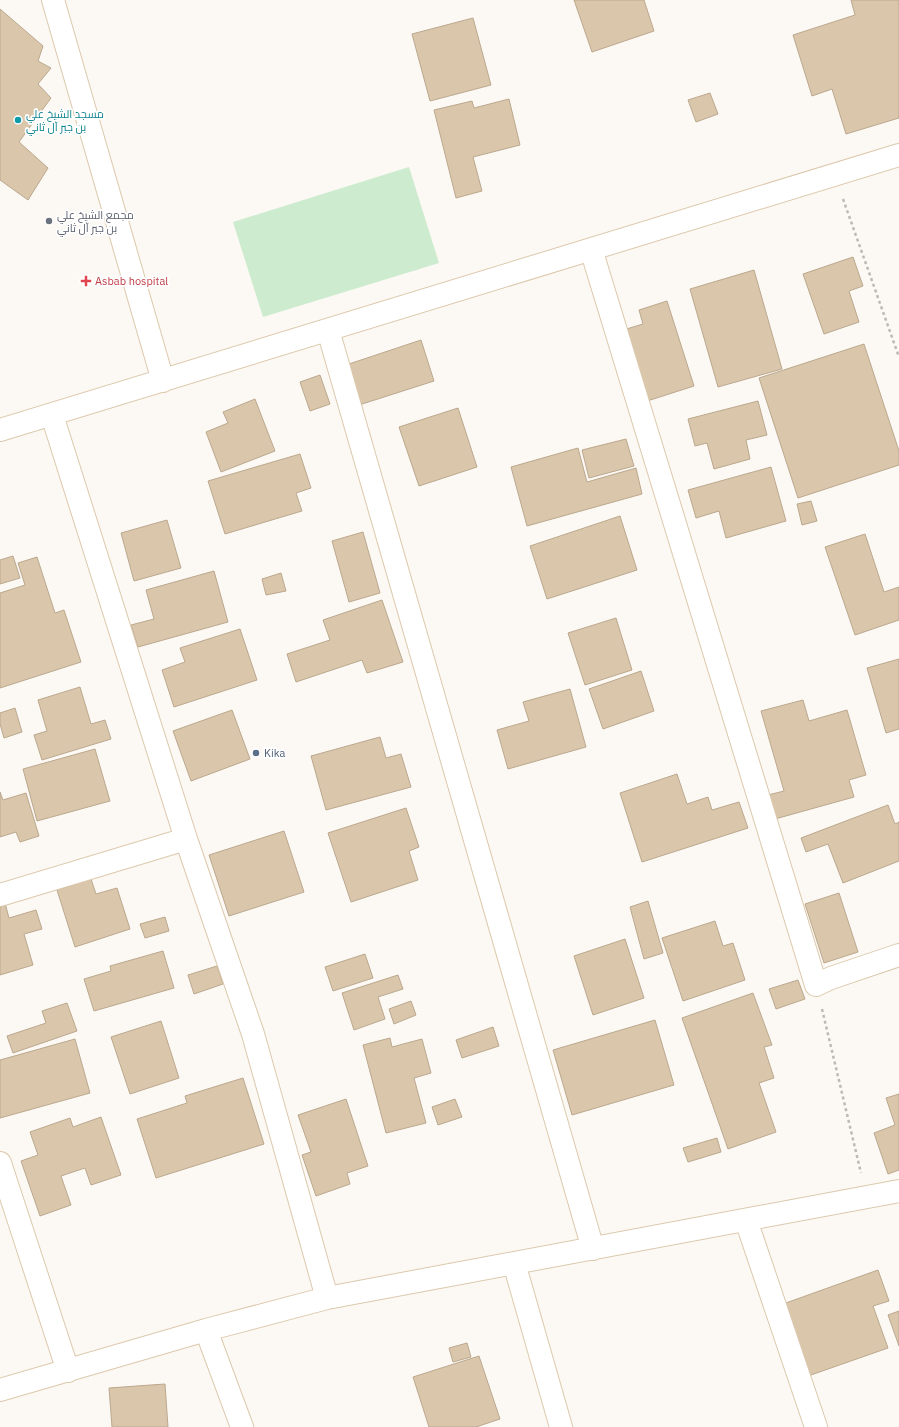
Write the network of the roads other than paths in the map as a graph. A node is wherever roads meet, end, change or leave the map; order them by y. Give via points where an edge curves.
1 (53, 0) edge
2 (899, 155) edge
3 (591, 249) junction
4 (328, 330) junction
5 (163, 380) junction
6 (52, 415) junction
7 (0, 430) edge
8 (186, 839) junction
9 (0, 895) edge
10 (899, 955) edge
11 (0, 1163) edge
12 (899, 1192) edge
13 (746, 1220) junction
14 (593, 1248) junction
15 (514, 1263) junction
16 (327, 1298) junction
17 (206, 1330) junction
18 (68, 1371) junction
19 (0, 1390) edge
20 (242, 1427) edge
21 (561, 1427) edge
22 (816, 1427) edge

1 - 5 street
2 - 3 street
3 - 4 street
3 - 10 street via 816,985
4 - 5 street
4 - 14 street
5 - 6 street
6 - 7 street
6 - 8 street
8 - 9 street
8 - 16 street via 253,1034
11 - 18 street
12 - 13 street
13 - 14 street
13 - 22 street
14 - 15 street
15 - 16 street
15 - 21 street
16 - 17 street
17 - 18 street
17 - 20 street
18 - 19 street

